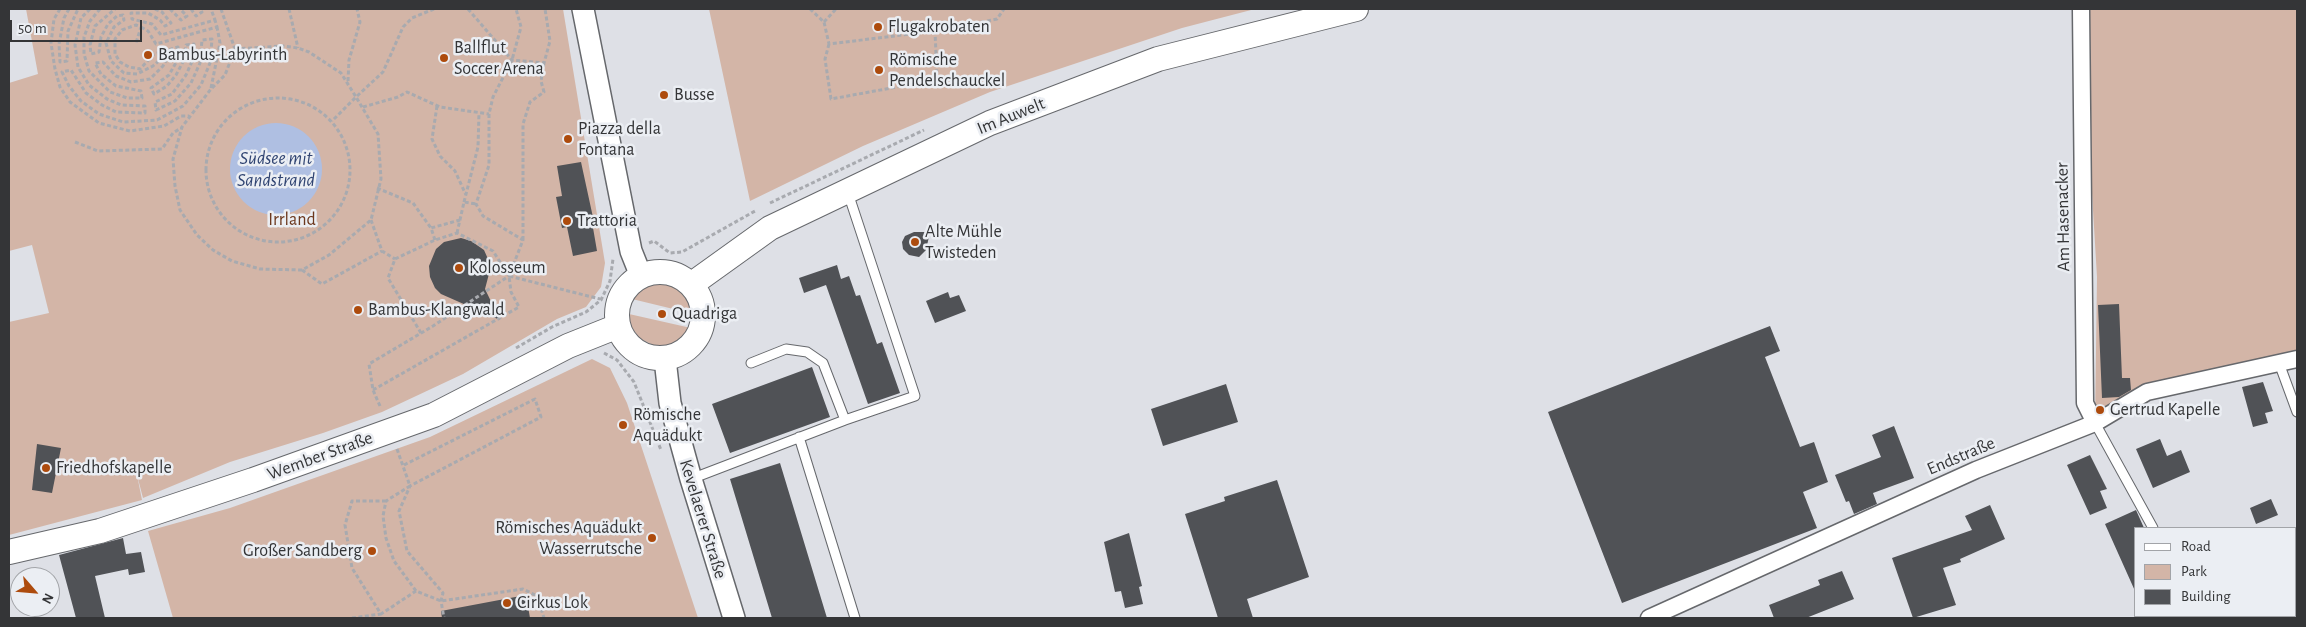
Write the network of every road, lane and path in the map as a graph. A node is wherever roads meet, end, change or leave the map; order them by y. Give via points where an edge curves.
1 (60, 9) edge
2 (69, 9) edge
3 (78, 9) edge
4 (90, 9) edge
5 (100, 9) edge
6 (115, 9) edge
7 (155, 9) edge
8 (170, 9) edge
9 (180, 9) edge
10 (191, 9) edge
11 (200, 9) edge
12 (211, 9) edge
13 (221, 9) edge
14 (289, 9) edge
15 (357, 9) edge
16 (434, 9) edge
17 (468, 9) edge
18 (516, 9) edge
19 (545, 9) edge
20 (583, 9) edge
21 (810, 9) edge
22 (836, 9) edge
23 (1004, 9) edge
24 (1356, 9) edge
25 (2081, 9) edge
26 (215, 20) junction
27 (824, 22) junction
28 (140, 27) junction
29 (217, 27) junction
30 (935, 31) junction
31 (136, 44) dead end
32 (829, 44) junction
33 (298, 48) junction
34 (235, 49) junction
35 (512, 60) junction
36 (544, 63) junction
37 (348, 82) junction
38 (211, 89) junction
39 (356, 97) junction
40 (437, 106) junction
41 (363, 107) junction
42 (479, 113) junction
43 (489, 114) junction
44 (189, 116) junction
45 (332, 122) junction
46 (182, 128) junction
47 (75, 142) dead end
48 (377, 188) junction
49 (847, 190) junction
50 (466, 195) junction
51 (464, 202) junction
52 (476, 204) junction
53 (371, 220) junction
54 (460, 220) junction
55 (431, 228) junction
56 (457, 233) junction
57 (435, 240) junction
58 (523, 240) junction
59 (382, 251) junction
60 (395, 259) junction
61 (302, 270) junction
62 (509, 276) junction
63 (641, 276) junction
64 (692, 284) junction
65 (601, 300) dead end
66 (618, 326) junction
67 (421, 333) junction
68 (594, 334) junction
69 (512, 350) dead end
70 (665, 359) junction
71 (2297, 359) edge
72 (751, 363) dead end
73 (2279, 363) junction
74 (373, 390) junction
75 (380, 406) dead end
76 (2297, 412) edge
77 (845, 420) junction
78 (2095, 423) junction
79 (799, 437) junction
80 (397, 449) dead end
81 (662, 451) dead end
82 (404, 465) junction
83 (690, 479) junction
84 (410, 486) junction
85 (386, 501) junction
86 (2152, 527) edge
87 (9, 552) edge
88 (416, 591) junction
89 (441, 601) junction
90 (381, 614) junction
91 (352, 618) edge
92 (444, 618) edge
93 (544, 618) edge
94 (734, 618) edge
95 (855, 618) edge
96 (1649, 618) edge

1 - 44 path via 54,20 51,43 54,69 70,102 99,123 130,131 164,126 181,116
2 - 3 path via 59,44 60,62 67,61 68,31
4 - 28 path via 81,18 75,45 78,67 88,85 107,99 121,105 145,106 145,113 116,112 86,93 71,70 62,72 81,101 100,114 123,122 157,120 183,106 201,85 210,63 212,39 202,40 200,63 191,84 175,101 156,110 155,102 172,94 186,75 194,56 194,44 186,45 184,60 176,75 154,94 151,88 169,75 178,58 178,47 154,54 140,68 129,67 115,54 115,39 122,30 136,25
5 - 6 path via 90,21 84,37 89,71 110,92 127,98 142,98 141,91 116,86 101,74 95,63 103,62 116,76 131,82 150,79 163,66 167,59 162,58 138,74 124,73 111,61 106,43 114,27 124,20 123,15 108,24 101,37 100,52 91,54 95,26
7 - 26 path via 172,23 165,26 148,13 131,12 132,19 152,24 161,35
8 - 9 path via 182,20 187,16
10 - 11 path via 196,16 202,12
12 - 26 path
13 - 34 path
14 - 33 path
15 - 37 path via 360,22 349,60
16 - 39 path via 412,18 403,27 383,72
17 - 35 path
18 - 35 path via 521,27
19 - 36 path via 550,41
20 - 63 street via 631,250
21 - 27 path
22 - 27 path
23 - 30 path via 997,19
24 - 49 main road, Im Auwelt via 1158,59 990,123
25 - 78 street, Am Hasenacker via 2085,403
26 - 29 path
27 - 32 path
28 - 29 path via 148,31 156,44
28 - 31 path
29 - 38 path via 220,43
30 - 32 path
30 - 32 path via 938,76 935,80 832,99 825,59
33 - 34 path
33 - 37 path via 318,56
34 - 38 path via 225,75
35 - 36 path
35 - 43 path via 493,97
36 - 58 path via 541,81 544,92 530,102 523,124
37 - 39 path
38 - 44 path
39 - 41 path
39 - 45 path
40 - 41 path via 407,92
40 - 42 path
40 - 50 path via 432,139 440,156 456,171
41 - 48 path via 378,134 381,179
42 - 43 path
42 - 50 path via 478,147
43 - 52 path via 488,165
44 - 46 path
45 - 45 path via 347,148 350,178 341,206 320,229 293,241 263,241 235,229 215,206 206,178 209,147 224,121 249,104 278,97 308,104
46 - 47 path via 173,133 162,149 98,151
46 - 61 path via 173,159 175,186 180,210 197,235 232,261 260,269
48 - 53 path
48 - 55 path via 413,203
49 - 64 main road, Im Auwelt via 770,228
49 - 77 lane via 915,396
50 - 51 path
51 - 52 path
51 - 54 path
52 - 58 path via 483,216
53 - 59 path
53 - 61 path via 329,255
54 - 55 path
54 - 56 path
55 - 57 path
56 - 57 path
56 - 62 path via 493,251
57 - 60 path
58 - 62 path
59 - 60 path
59 - 61 path via 322,284
60 - 67 path via 388,278
62 - 65 path
62 - 67 path
62 - 74 path via 511,292 519,307
63 - 64 main road via 666,272 679,275
63 - 66 main road via 628,286 620,299
64 - 70 main road via 704,310 703,324 689,348
66 - 68 main road, Wember Straße
66 - 70 main road via 636,351
67 - 74 path via 370,364
68 - 69 path via 586,312
68 - 81 path via 605,355 617,360 634,382
68 - 87 main road, Wember Straße via 434,415 100,531
70 - 83 street, Kevelaerer Straße via 670,403
71 - 73 street, Endstraße
72 - 77 lane via 786,349 807,352 823,363
73 - 76 lane
73 - 78 street, Endstraße via 2147,392
74 - 75 path
77 - 79 lane
78 - 86 lane
78 - 96 street, Endstraße via 1976,470
79 - 83 lane
79 - 95 lane
80 - 82 path
82 - 84 path
82 - 84 path via 535,399 540,417
83 - 94 street, Kevelaerer Straße
84 - 85 path
84 - 89 path via 399,511 407,551 442,593
85 - 88 path via 383,516 386,538 394,561
85 - 90 path via 352,501 344,525 352,568
88 - 89 path
88 - 90 path
89 - 92 path
89 - 93 path via 523,589 537,596
90 - 91 path

